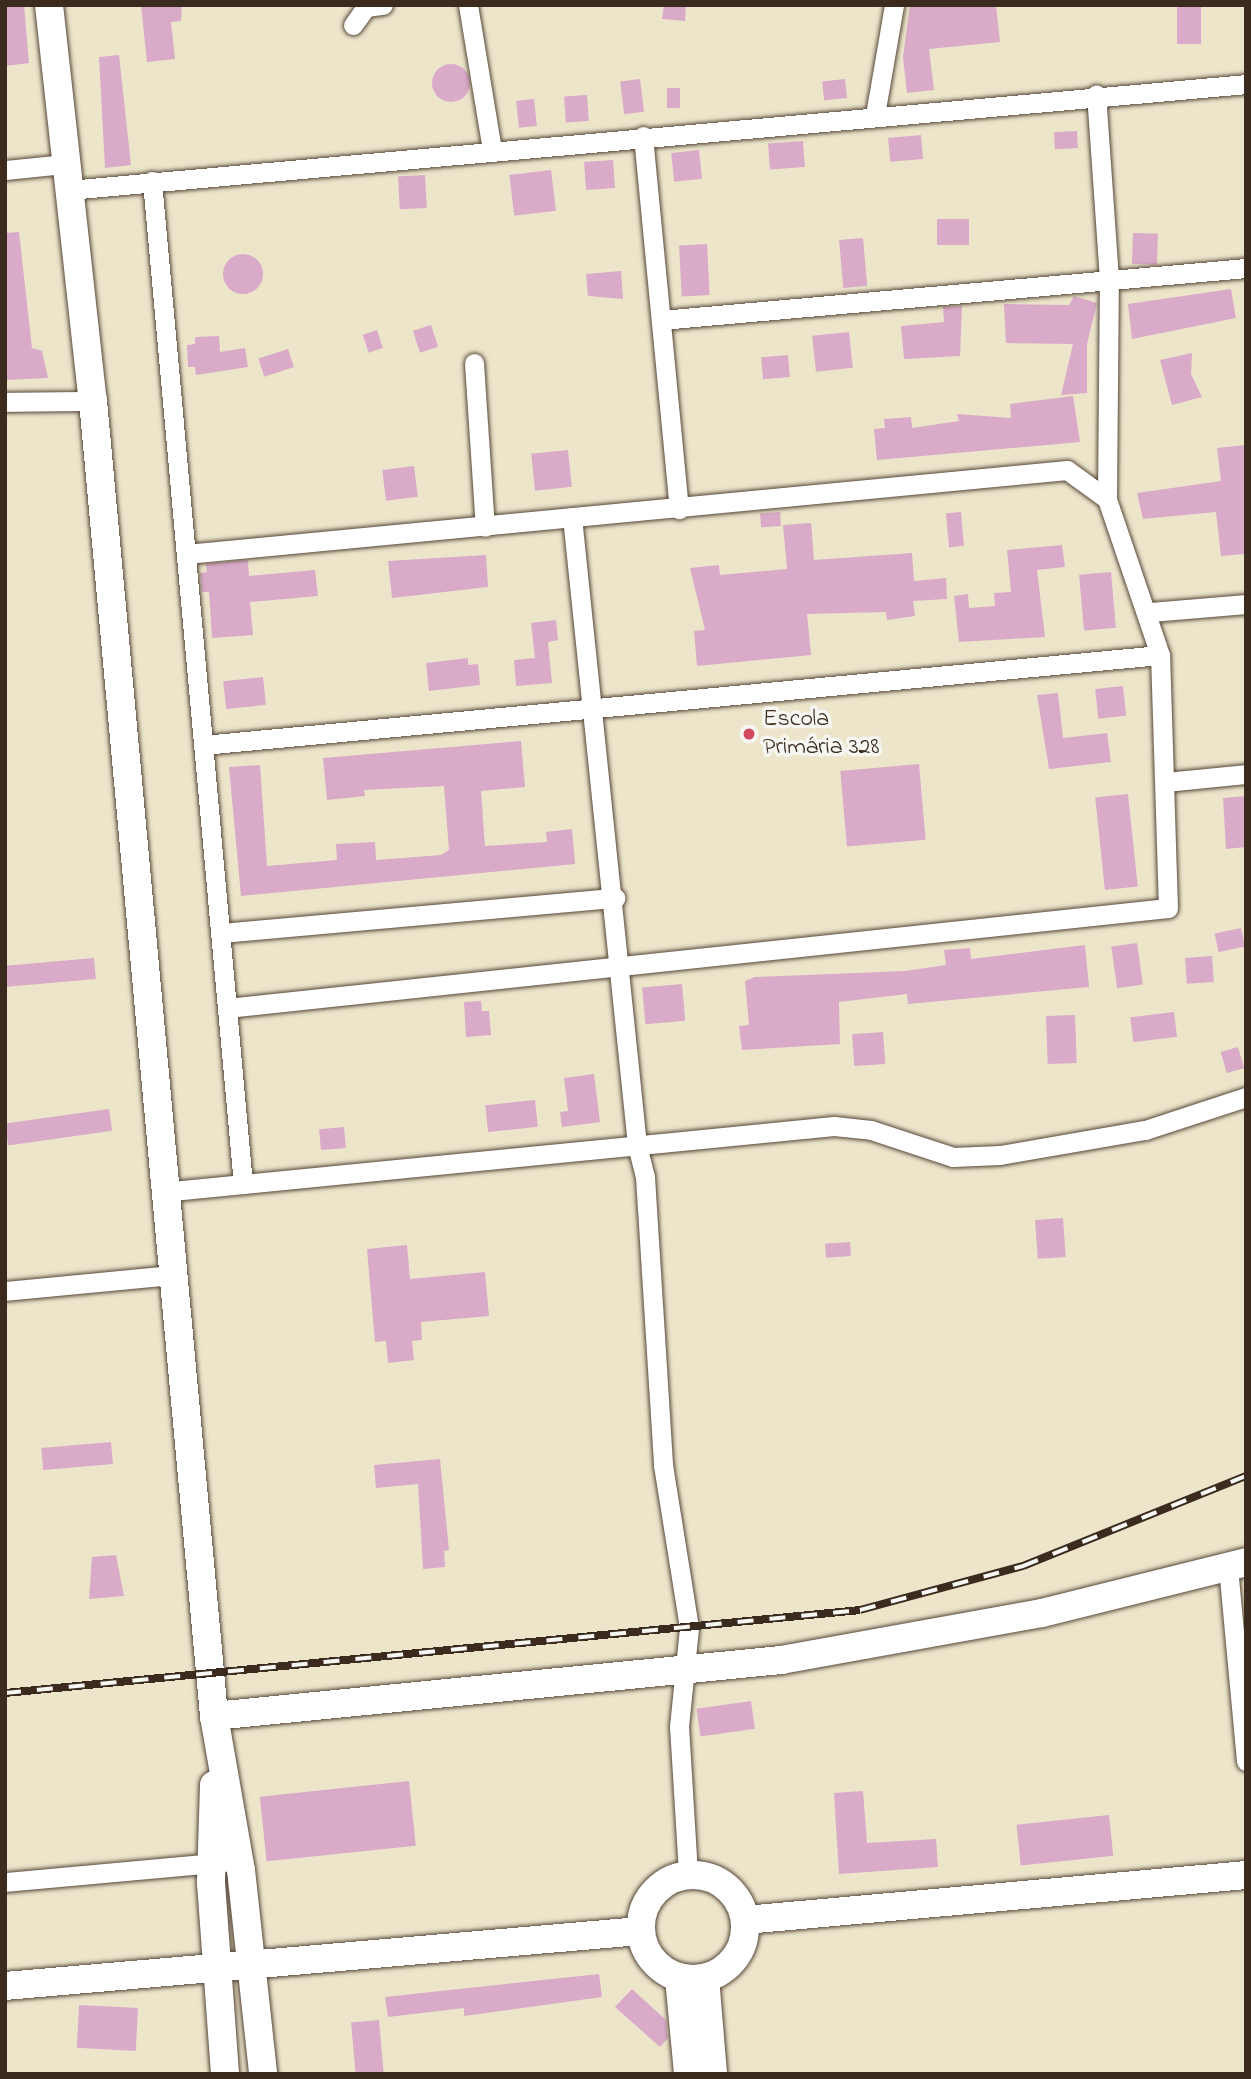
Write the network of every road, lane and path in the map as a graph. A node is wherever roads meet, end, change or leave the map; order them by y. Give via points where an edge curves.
1 (49, 5) edge
2 (383, 5) edge
3 (468, 5) edge
4 (894, 6) edge
5 (353, 26) dead end
6 (1246, 84) edge
7 (1096, 94) junction
8 (875, 115) junction
9 (643, 136) junction
10 (492, 150) junction
11 (5, 170) edge
12 (66, 177) junction
13 (152, 181) junction
14 (1246, 268) edge
15 (1109, 279) junction
16 (661, 320) junction
17 (474, 363) dead end
18 (93, 401) junction
19 (5, 402) edge
20 (1107, 499) junction
21 (679, 509) junction
22 (572, 517) junction
23 (485, 527) junction
24 (186, 554) junction
25 (1246, 604) edge
26 (1151, 612) junction
27 (1160, 655) junction
28 (592, 708) junction
29 (204, 745) junction
30 (1246, 774) edge
31 (1165, 782) junction
32 (615, 898) junction
33 (220, 933) junction
34 (621, 966) junction
35 (227, 1008) junction
36 (1246, 1097) edge
37 (637, 1145) junction
38 (243, 1184) junction
39 (162, 1192) junction
40 (170, 1275) junction
41 (5, 1292) edge
42 (1237, 1564) edge
43 (684, 1669) junction
44 (214, 1725) junction
45 (1246, 1761) edge
46 (240, 1861) junction
47 (211, 1863) junction
48 (688, 1875) junction
49 (1246, 1875) edge
50 (5, 1882) edge
51 (745, 1920) junction
52 (640, 1931) junction
53 (252, 1965) junction
54 (216, 1968) junction
55 (692, 1978) junction
56 (5, 1986) edge
57 (225, 2074) edge
58 (263, 2074) edge
59 (688, 2074) edge
60 (713, 2074) edge

1 - 12 street
2 - 5 street via 366,7
3 - 10 street
4 - 8 street
6 - 7 street
7 - 8 street
7 - 15 street
8 - 9 street
9 - 10 street
9 - 16 street
10 - 13 street
11 - 12 street
12 - 13 street
12 - 18 street
13 - 24 street
14 - 15 street
15 - 16 street
15 - 20 street
16 - 21 street
17 - 23 street
18 - 19 street
18 - 39 street
20 - 21 street via 1067,470
20 - 26 street
21 - 22 street
22 - 23 street
22 - 28 street
23 - 24 street
24 - 29 street
25 - 26 street
26 - 27 street
27 - 28 street
27 - 31 street
28 - 29 street
28 - 32 street
29 - 33 street
30 - 31 street
31 - 34 street via 1168,908
32 - 33 street
32 - 34 street
33 - 35 street
34 - 35 street
34 - 37 street
35 - 38 street
36 - 37 street via 1145,1130 1000,1155 953,1157 872,1130 834,1126
37 - 38 street
37 - 43 street via 645,1177 663,1465 690,1628
38 - 39 street
39 - 40 street
40 - 41 street
40 - 44 street
42 - 43 street via 914,1640
42 - 45 street
43 - 44 street
43 - 48 street via 679,1726
44 - 46 street
44 - 47 street
46 - 47 street
46 - 53 street
47 - 50 street
47 - 54 street
48 - 51 street via 714,1879 735,1896
48 - 52 street via 663,1884 645,1905
49 - 51 street
51 - 55 street via 736,1957
52 - 53 street
52 - 55 street via 647,1952
53 - 54 street
53 - 58 street
54 - 56 street
54 - 57 street
55 - 59 street
55 - 60 street

